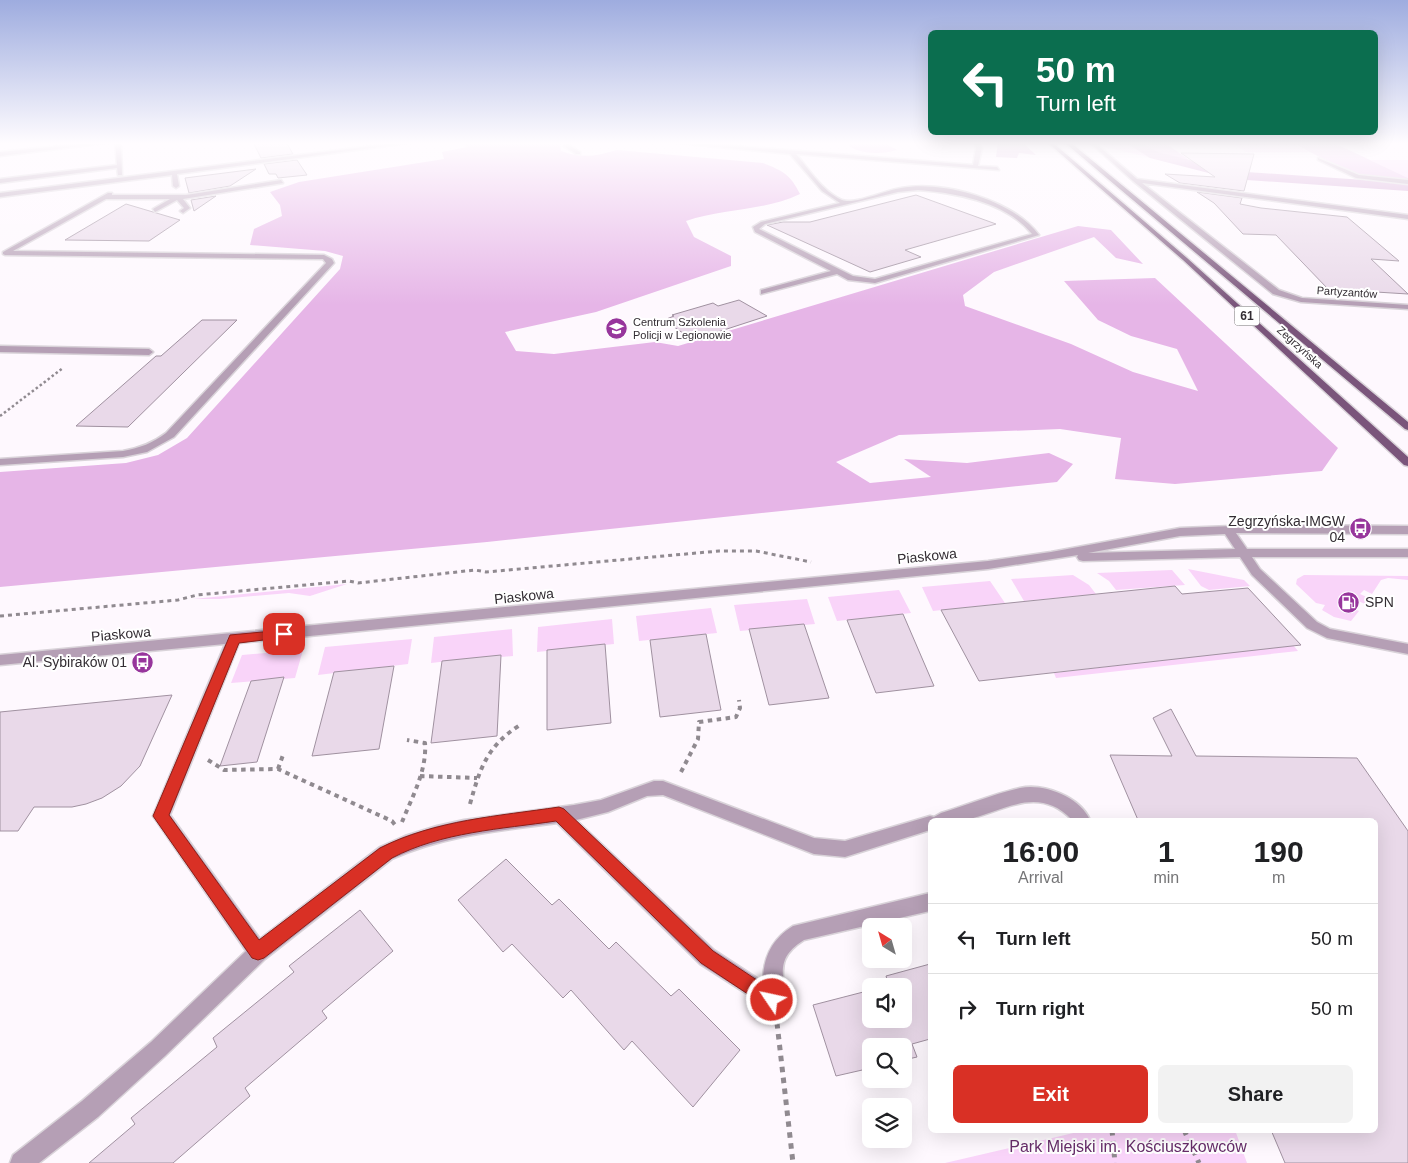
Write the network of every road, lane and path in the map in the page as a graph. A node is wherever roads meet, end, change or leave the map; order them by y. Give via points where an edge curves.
1 (183, 196) edge
2 (831, 196) edge
3 (875, 196) edge
4 (966, 196) edge
5 (1114, 196) edge
6 (1132, 196) edge
7 (1155, 196) edge
8 (1255, 196) edge
9 (104, 197) joint
10 (178, 197) junction
11 (848, 203) junction
12 (155, 210) dead end
13 (183, 211) dead end
14 (1408, 217) edge
15 (2, 254) edge
16 (838, 272) junction
17 (764, 292) dead end
18 (1408, 307) edge
19 (0, 349) edge
20 (87, 350) junction
21 (149, 352) dead end
22 (0, 416) edge
23 (1408, 427) edge
24 (0, 462) edge
25 (1408, 463) edge
26 (1229, 530) junction
27 (1408, 530) edge
28 (1245, 553) junction
29 (1408, 553) edge
30 (1051, 556) junction
31 (813, 562) dead end
32 (0, 616) edge
33 (234, 638) junction
34 (1408, 648) edge
35 (0, 660) edge
36 (739, 700) dead end
37 (520, 725) dead end
38 (407, 740) dead end
39 (188, 749) junction
40 (283, 755) dead end
41 (278, 769) junction
42 (420, 776) junction
43 (672, 791) junction
44 (559, 814) junction
45 (946, 818) edge
46 (1080, 818) edge
47 (928, 824) edge
48 (928, 902) edge
49 (258, 952) junction
50 (772, 1000) junction
51 (1112, 1133) edge
52 (1185, 1133) edge
53 (22, 1163) edge
54 (793, 1163) edge
55 (1115, 1163) edge
56 (1199, 1163) edge

1 - 10 street
2 - 11 street
3 - 11 street
4 - 16 street via 1012,212 1031,225 1036,235 875,281 859,280
5 - 25 main road, Zegrzyńska / 61
6 - 23 main road, Zegrzyńska / 61
7 - 18 street, Partyzantów via 1270,289 1301,300
8 - 14 street
9 - 10 street
9 - 15 street
10 - 12 street
10 - 13 street via 186,208
11 - 16 street via 763,223 755,228
15 - 24 street via 324,257 330,263 160,442 123,454
16 - 17 street
19 - 20 street
20 - 21 street
20 - 22 path
26 - 27 street, Piaskowa
26 - 28 street
26 - 30 street, Piaskowa via 1180,532
28 - 29 street, Piaskowa
28 - 30 street, Piaskowa
28 - 34 street via 1256,572 1312,625 1327,633
30 - 33 street, Piaskowa via 898,574
31 - 32 path via 756,552 719,550 358,583 349,581
33 - 35 street, Piaskowa
33 - 39 street
36 - 43 path via 736,717 699,722 698,739
37 - 42 path via 504,735 481,766 477,778
38 - 42 path via 425,744 426,765
39 - 41 path via 224,770
39 - 49 street via 161,816
40 - 41 path
41 - 42 path via 392,821 399,830
43 - 44 street via 646,789 602,807
43 - 47 street via 814,846 831,849 856,847
44 - 49 street via 470,827 400,845
44 - 50 street via 707,957
45 - 46 street via 1032,794 1065,804
48 - 50 street via 800,932 786,939 774,957
49 - 53 street via 158,1049
50 - 54 path via 776,1011
51 - 55 path
52 - 56 path

